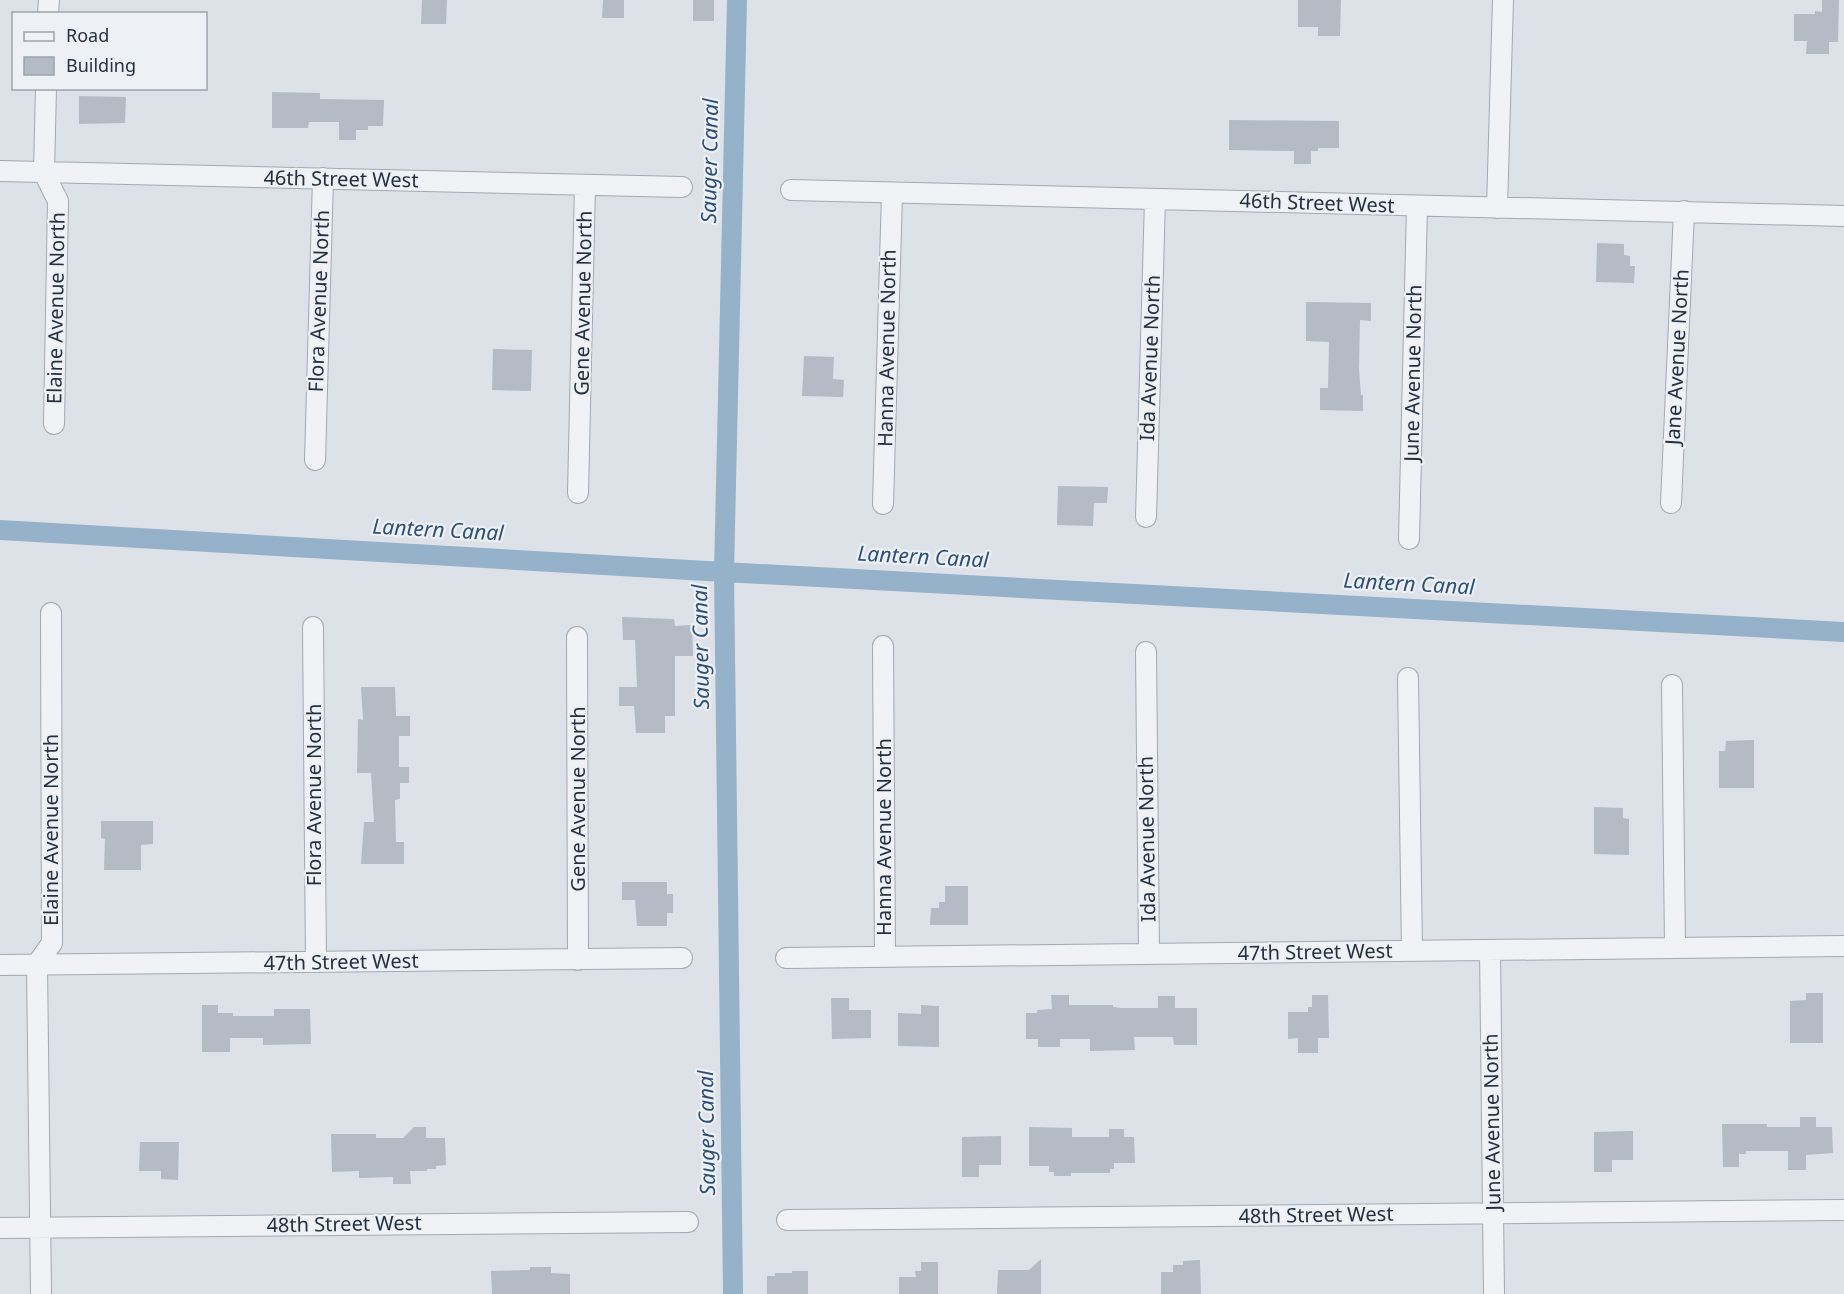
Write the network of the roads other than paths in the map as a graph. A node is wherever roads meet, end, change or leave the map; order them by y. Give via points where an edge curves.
1 (1503, 0) edge
2 (46, 90) edge
3 (0, 171) edge
4 (44, 173) junction
5 (323, 178) junction
6 (585, 184) junction
7 (682, 187) dead end
8 (791, 190) dead end
9 (892, 193) junction
10 (1155, 199) junction
11 (1417, 206) junction
12 (1497, 208) junction
13 (1684, 211) junction
14 (1844, 216) edge
15 (54, 424) dead end
16 (315, 460) dead end
17 (578, 493) dead end
18 (1671, 503) dead end
19 (883, 504) dead end
20 (1146, 517) dead end
21 (1409, 539) dead end
22 (51, 614) dead end
23 (313, 627) dead end
24 (577, 638) dead end
25 (883, 646) dead end
26 (1146, 652) dead end
27 (1408, 678) dead end
28 (1672, 685) dead end
29 (1844, 946) edge
30 (1675, 948) junction
31 (1490, 950) junction
32 (1412, 951) junction
33 (1149, 953) junction
34 (885, 956) junction
35 (682, 958) dead end
36 (786, 958) dead end
37 (578, 960) junction
38 (316, 962) junction
39 (37, 964) junction
40 (0, 965) edge
41 (1844, 1210) edge
42 (1494, 1213) junction
43 (787, 1220) dead end
44 (688, 1222) dead end
45 (0, 1228) edge
46 (40, 1228) junction
47 (41, 1294) edge
48 (1494, 1294) edge

1 - 12 street
2 - 4 street, Elaine Avenue North
3 - 4 street, 46th Street West
4 - 5 street, 46th Street West
4 - 15 street, Elaine Avenue North via 58,201
5 - 6 street, 46th Street West
5 - 16 street, Flora Avenue North
6 - 7 street, 46th Street West
6 - 17 street, Gene Avenue North
8 - 9 street, 46th Street West
9 - 10 street, 46th Street West
9 - 19 street, Hanna Avenue North
10 - 11 street, 46th Street West
10 - 20 street, Ida Avenue North
11 - 12 street, 46th Street West
11 - 21 street, June Avenue North
12 - 13 street, 46th Street West
13 - 14 street, 46th Street West
13 - 18 street, Jane Avenue North
22 - 39 street, Elaine Avenue North via 52,943
23 - 38 street, Flora Avenue North
24 - 37 street, Gene Avenue North
25 - 34 street, Hanna Avenue North
26 - 33 street, Ida Avenue North
27 - 32 street
28 - 30 street
29 - 30 street, 47th Street West
30 - 31 street, 47th Street West
31 - 32 street, 47th Street West
31 - 42 street, June Avenue North
32 - 33 street, 47th Street West
33 - 34 street, 47th Street West
34 - 36 street, 47th Street West
35 - 37 street, 47th Street West
37 - 38 street, 47th Street West
38 - 39 street, 47th Street West
39 - 40 street, 47th Street West
39 - 46 street
41 - 42 street, 48th Street West
42 - 43 street, 48th Street West
42 - 48 street, June Avenue North
44 - 46 street, 48th Street West
45 - 46 street, 48th Street West
46 - 47 street

